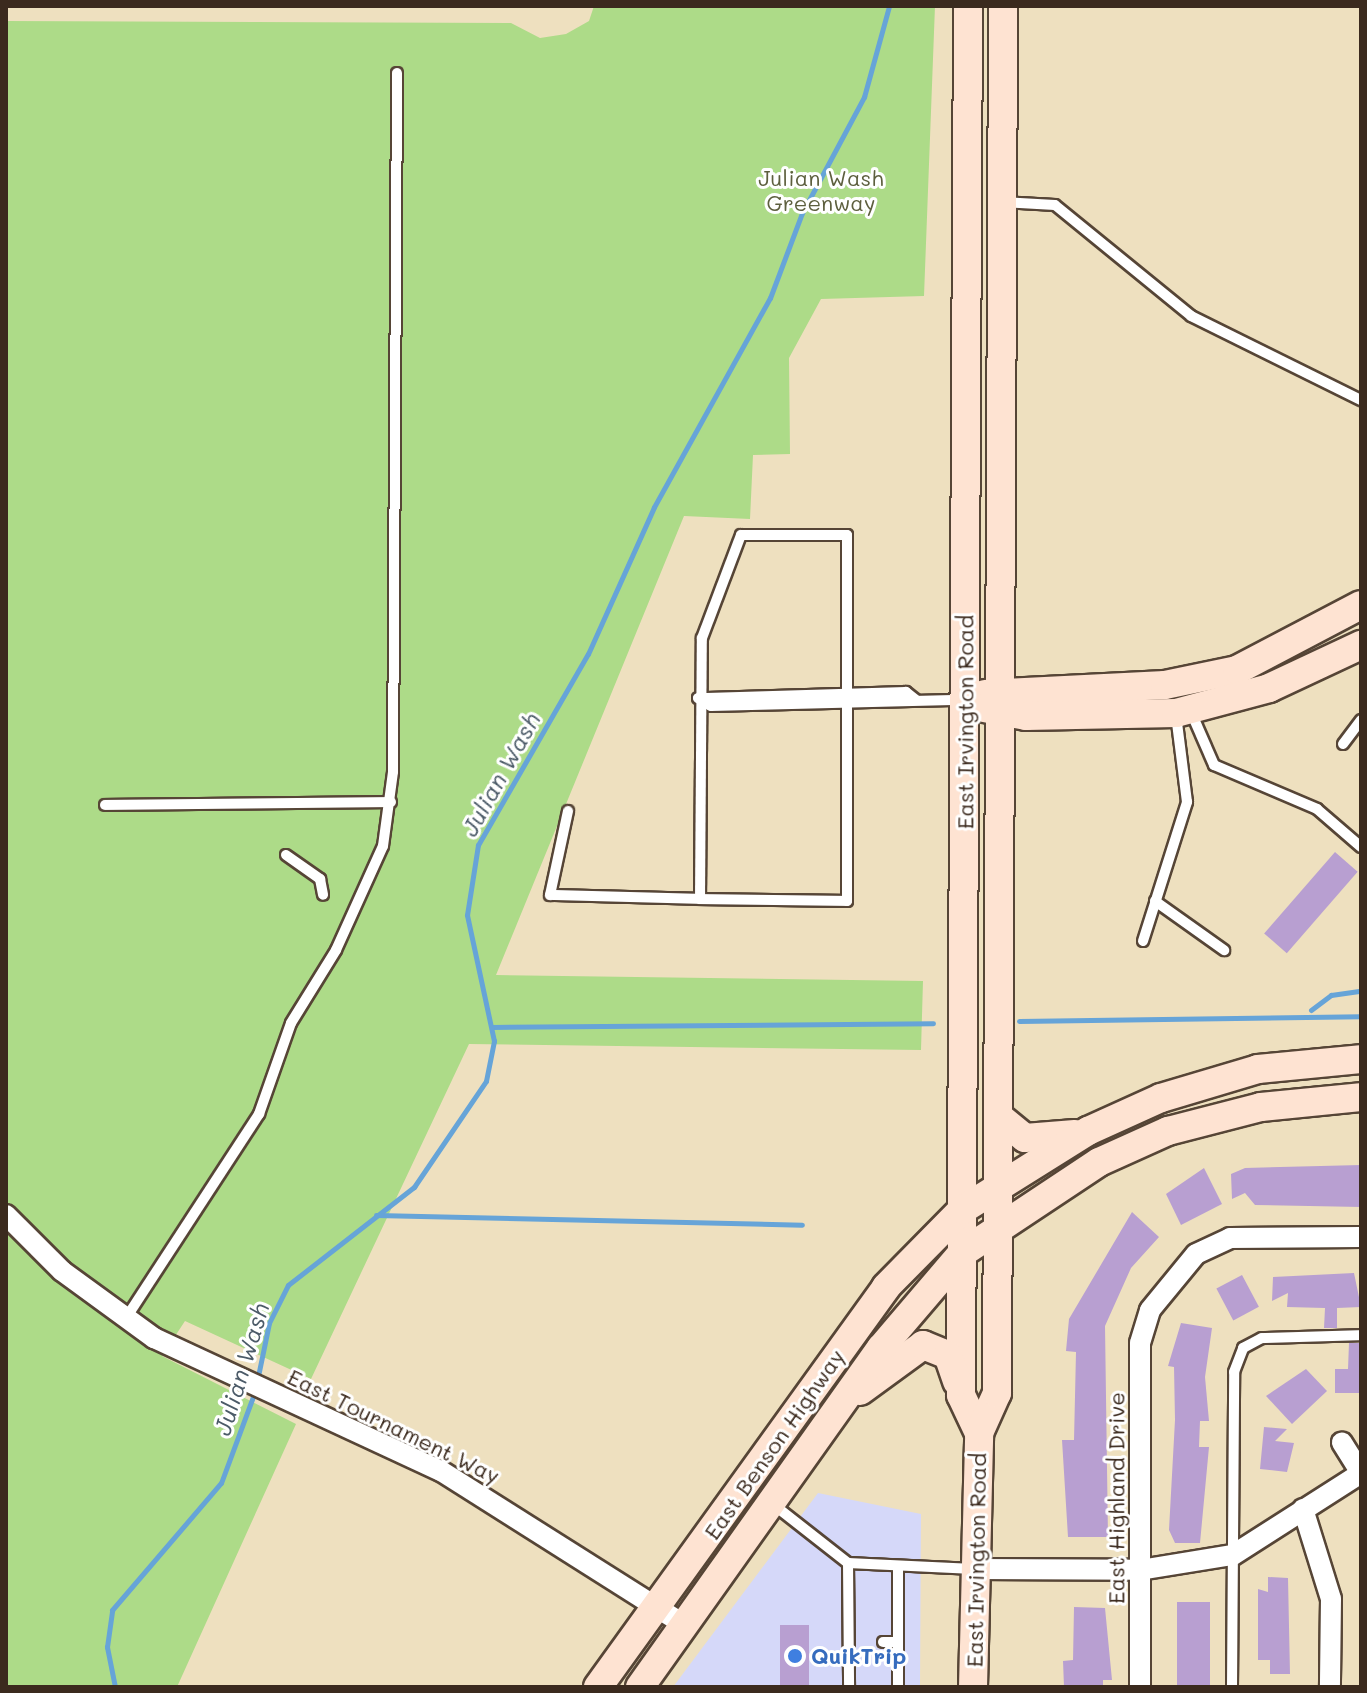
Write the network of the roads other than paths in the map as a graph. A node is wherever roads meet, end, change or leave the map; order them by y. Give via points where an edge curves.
1 (968, 6) edge
2 (1003, 6) edge
3 (397, 73) dead end
4 (1002, 202) junction
5 (1361, 400) edge
6 (1361, 605) edge
7 (1358, 653) edge
8 (846, 692) junction
9 (698, 698) junction
10 (916, 700) junction
11 (965, 700) junction
12 (1001, 702) junction
13 (846, 706) junction
14 (1183, 711) junction
15 (1361, 720) edge
16 (1343, 744) dead end
17 (391, 802) junction
18 (105, 805) dead end
19 (568, 811) dead end
20 (1361, 847) edge
21 (286, 855) dead end
22 (323, 895) dead end
23 (700, 899) junction
24 (1155, 901) junction
25 (1143, 941) dead end
26 (1224, 950) dead end
27 (1361, 1059) edge
28 (1361, 1097) edge
29 (999, 1117) junction
30 (1088, 1131) junction
31 (999, 1185) junction
32 (962, 1210) junction
33 (6, 1215) edge
34 (998, 1225) junction
35 (1361, 1237) edge
36 (962, 1253) junction
37 (125, 1320) junction
38 (1361, 1335) edge
39 (961, 1395) junction
40 (843, 1403) junction
41 (979, 1433) junction
42 (1342, 1443) dead end
43 (1361, 1473) edge
44 (773, 1504) junction
45 (1303, 1509) junction
46 (1233, 1555) junction
47 (848, 1563) junction
48 (898, 1567) junction
49 (976, 1569) junction
50 (1140, 1570) junction
51 (898, 1602) junction
52 (885, 1603) dead end
53 (658, 1606) junction
54 (884, 1623) dead end
55 (898, 1623) junction
56 (685, 1625) junction
57 (883, 1642) dead end
58 (898, 1642) junction
59 (898, 1661) junction
60 (883, 1662) dead end
61 (884, 1681) dead end
62 (853, 1684) edge
63 (898, 1684) edge
64 (598, 1687) edge
65 (640, 1687) edge
66 (973, 1687) edge
67 (1140, 1687) edge
68 (1232, 1687) edge
69 (1330, 1687) edge

1 - 11 main road, East Irvington Road
2 - 4 main road, East Irvington Road
3 - 17 lane
4 - 5 lane via 1055,205 1191,316
4 - 12 main road, East Irvington Road
6 - 12 main road via 1267,659 1200,678
7 - 14 main road via 1269,688
8 - 9 lane
8 - 9 lane via 847,535 741,535 702,638
8 - 10 lane via 906,692
8 - 13 lane
9 - 13 lane via 711,706
9 - 23 lane
10 - 11 lane
10 - 13 lane
11 - 12 main road
11 - 32 main road, East Irvington Road
12 - 14 main road
12 - 29 main road, East Irvington Road
13 - 23 lane via 847,901
14 - 20 lane via 1214,765 1317,809
14 - 24 lane via 1187,802
15 - 16 lane
17 - 18 lane
17 - 37 lane via 358,907 291,1023 259,1114
19 - 23 lane via 550,895
21 - 22 lane via 320,879
24 - 25 lane
24 - 26 lane
27 - 30 main road via 1258,1069 1161,1098
28 - 34 main road, East Benson Highway via 1261,1107 1168,1131 1099,1162
29 - 30 main road via 1029,1139
29 - 31 main road, East Irvington Road
30 - 31 main road, East Benson Highway
31 - 32 main road, East Benson Highway
31 - 34 main road, East Irvington Road
32 - 36 main road, East Irvington Road
32 - 53 main road, East Benson Highway via 886,1287
33 - 37 street, East Tournament Way
34 - 36 main road, East Benson Highway
34 - 41 main road, East Irvington Road via 997,1393
35 - 50 street, East Highland Drive via 1230,1238 1196,1254 1150,1310 1140,1343
36 - 39 main road, East Irvington Road
36 - 40 main road, East Benson Highway
37 - 53 street, East Tournament Way via 441,1471
38 - 46 lane via 1262,1338 1243,1348 1234,1372
39 - 40 main road via 948,1355 923,1345
39 - 41 main road, East Irvington Road
40 - 44 main road, East Benson Highway
41 - 49 main road, East Irvington Road
42 - 43 street
43 - 45 street
44 - 47 lane
44 - 56 main road, East Benson Highway
45 - 46 street
45 - 69 street via 1331,1599
46 - 50 street
46 - 68 lane
47 - 48 lane
47 - 62 lane via 854,1603
48 - 49 lane
48 - 51 lane
49 - 50 street
49 - 66 main road, East Irvington Road
50 - 67 street, East Highland Drive
51 - 52 lane
51 - 55 lane
53 - 56 street, East Tournament Way
53 - 64 main road, East Benson Highway
54 - 55 lane
55 - 58 lane
56 - 65 main road, East Benson Highway
57 - 58 lane
58 - 59 lane
59 - 60 lane
59 - 63 lane
61 - 63 lane

